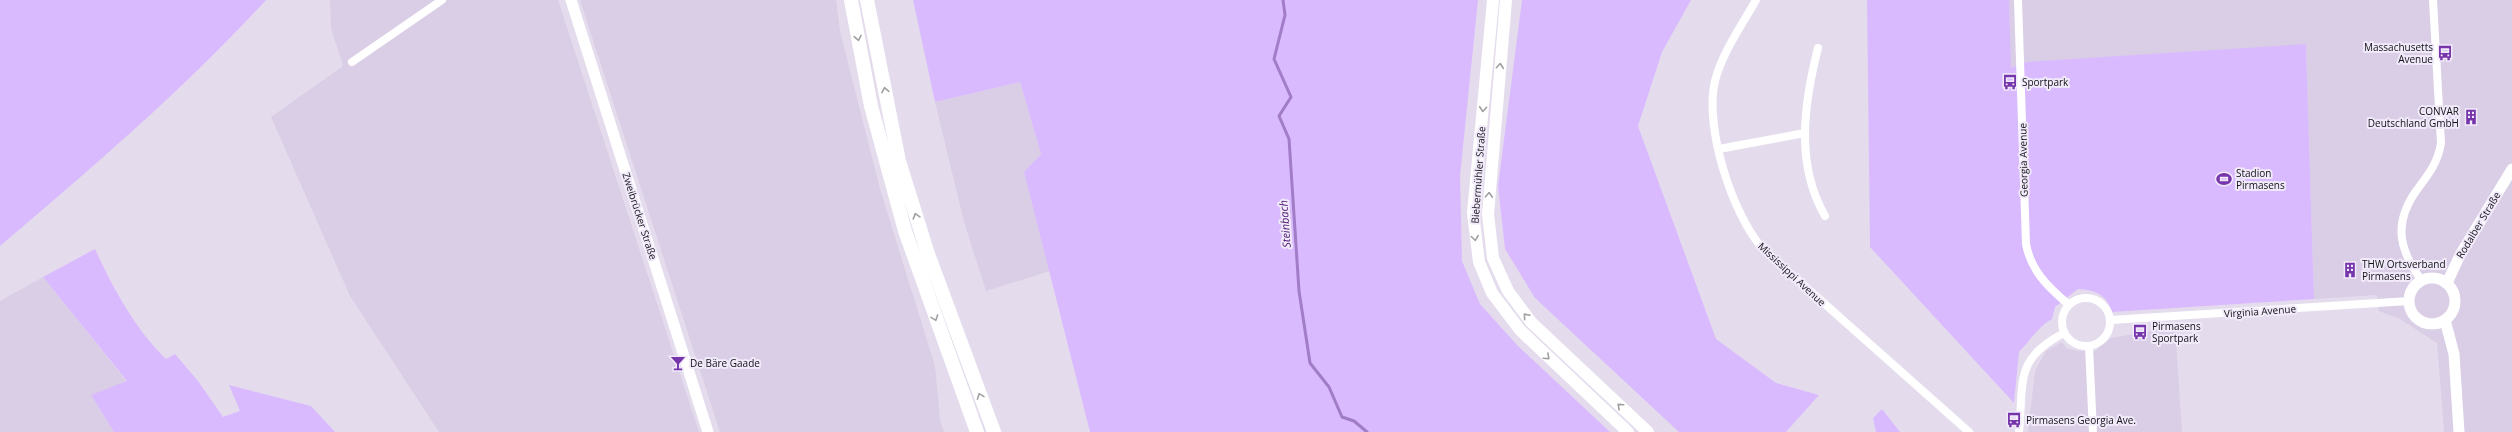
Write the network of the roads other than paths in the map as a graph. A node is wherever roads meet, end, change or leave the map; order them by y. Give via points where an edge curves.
1 (442, 0) edge
2 (571, 0) edge
3 (851, 0) edge
4 (867, 0) edge
5 (1493, 0) edge
6 (1506, 0) edge
7 (1756, 0) edge
8 (2018, 0) edge
9 (2433, 0) edge
10 (1818, 48) dead end
11 (352, 62) dead end
12 (1805, 134) junction
13 (1719, 149) junction
14 (2512, 169) edge
15 (1824, 216) dead end
16 (2422, 281) junction
17 (2447, 283) junction
18 (2409, 302) junction
19 (2068, 304) junction
20 (2111, 320) junction
21 (2445, 320) junction
22 (2064, 333) junction
23 (2089, 346) junction
24 (708, 432) edge
25 (977, 432) edge
26 (994, 432) edge
27 (1628, 432) edge
28 (1648, 432) edge
29 (1970, 432) edge
30 (2019, 432) edge
31 (2093, 432) edge
32 (2459, 432) edge

1 - 11 street
2 - 24 street, Zweibrücker Straße
3 -> 25 highway via 871,106 902,224
26 -> 4 highway via 928,254 899,161
5 -> 27 main road, Biebermühler Straße via 1473,213 1479,262 1492,293 1520,330
28 -> 6 main road via 1531,322 1508,292 1493,258 1488,229 1488,207
7 - 13 street, Mississippi Avenue via 1715,80 1712,118
8 - 19 street, Georgia Avenue via 2026,244 2036,271
9 - 16 street via 2441,143 2436,163 2407,207 2401,230 2407,258
10 - 12 street via 1808,89
12 - 13 street
12 - 15 street via 1810,179
13 - 29 street, Mississippi Avenue via 1745,224 1763,249
14 - 17 street, Rodalber Straße via 2460,255
16 - 17 street via 2435,278
16 - 18 street via 2412,289
17 - 21 street via 2452,288 2456,302 2451,316
18 - 20 street, Virginia Avenue
18 - 21 street via 2414,315 2425,323 2439,324
19 - 20 street via 2079,298 2092,298 2107,308
19 - 22 street via 2062,321
20 - 23 street via 2107,335
21 - 32 street via 2454,354
22 - 23 street via 2072,342
22 - 30 street via 2036,350 2027,362
23 - 31 street

